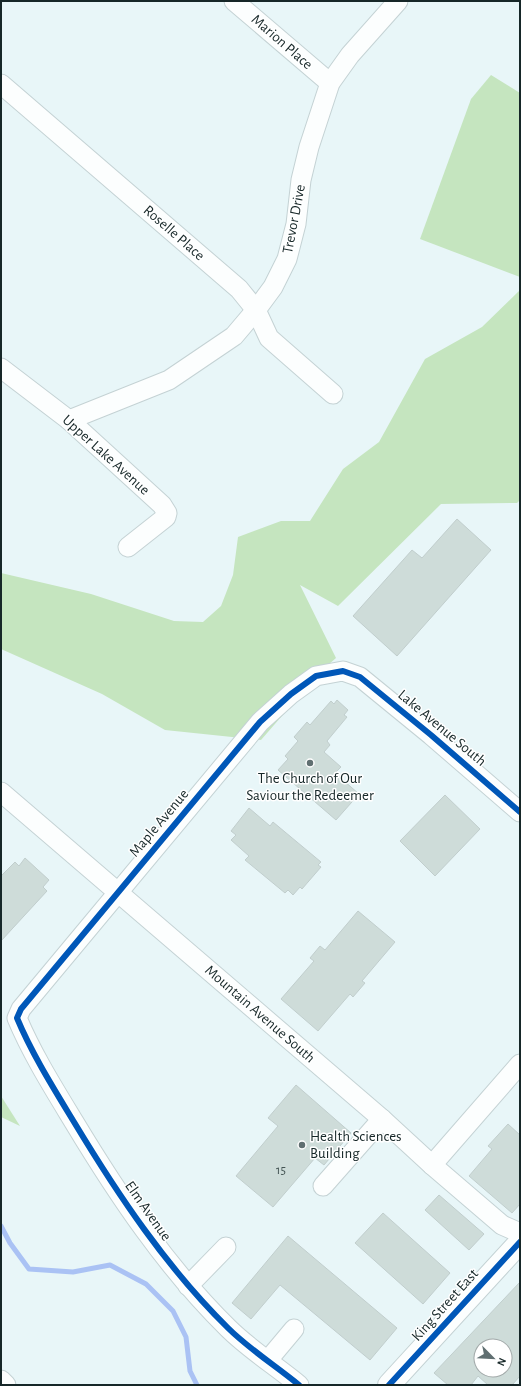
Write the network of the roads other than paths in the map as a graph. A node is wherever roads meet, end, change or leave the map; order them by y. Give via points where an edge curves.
1 (234, 1) edge
2 (398, 1) edge
3 (330, 83) junction
4 (1, 84) edge
5 (256, 310) junction
6 (1, 368) edge
7 (9, 384) edge
8 (333, 394) dead end
9 (69, 420) junction
10 (128, 547) dead end
11 (343, 671) joint
12 (1, 792) edge
13 (520, 812) edge
14 (118, 893) junction
15 (17, 1018) joint
16 (520, 1064) edge
17 (382, 1119) junction
18 (432, 1165) junction
19 (323, 1186) dead end
20 (520, 1233) edge
21 (520, 1242) edge
22 (226, 1247) dead end
23 (188, 1286) junction
24 (294, 1329) dead end
25 (268, 1360) junction
26 (1, 1380) edge
27 (6, 1385) edge
28 (299, 1385) edge
29 (389, 1385) edge

1 - 3 street, Marion Place
2 - 3 street, Trevor Drive via 350,55
3 - 5 street, Trevor Drive via 309,147 301,180 296,224 287,259 273,287
4 - 5 street, Roselle Place via 239,289
5 - 8 street, Roselle Place via 269,338
5 - 9 street, Trevor Drive via 234,336 170,380
6 - 7 street, Upper Lake Avenue
7 - 9 street, Upper Lake Avenue
9 - 10 street, Upper Lake Avenue via 162,505 167,513 166,517
11 - 13 street, Lake Avenue South via 360,677 431,734
11 - 14 street, Maple Avenue via 316,676 260,722
12 - 14 street, Mountain Avenue South
14 - 15 street, Maple Avenue via 21,1009
14 - 17 street, Mountain Avenue South
15 - 23 street, Elm Avenue via 56,1093 96,1159 143,1228
16 - 18 street
17 - 18 street, Mountain Avenue South
17 - 19 street
18 - 20 street, Mountain Avenue South via 502,1225
21 - 29 main road, King Street East
22 - 23 street
23 - 25 street, Elm Avenue via 229,1329
24 - 25 street
25 - 28 street, Elm Avenue
26 - 27 street

